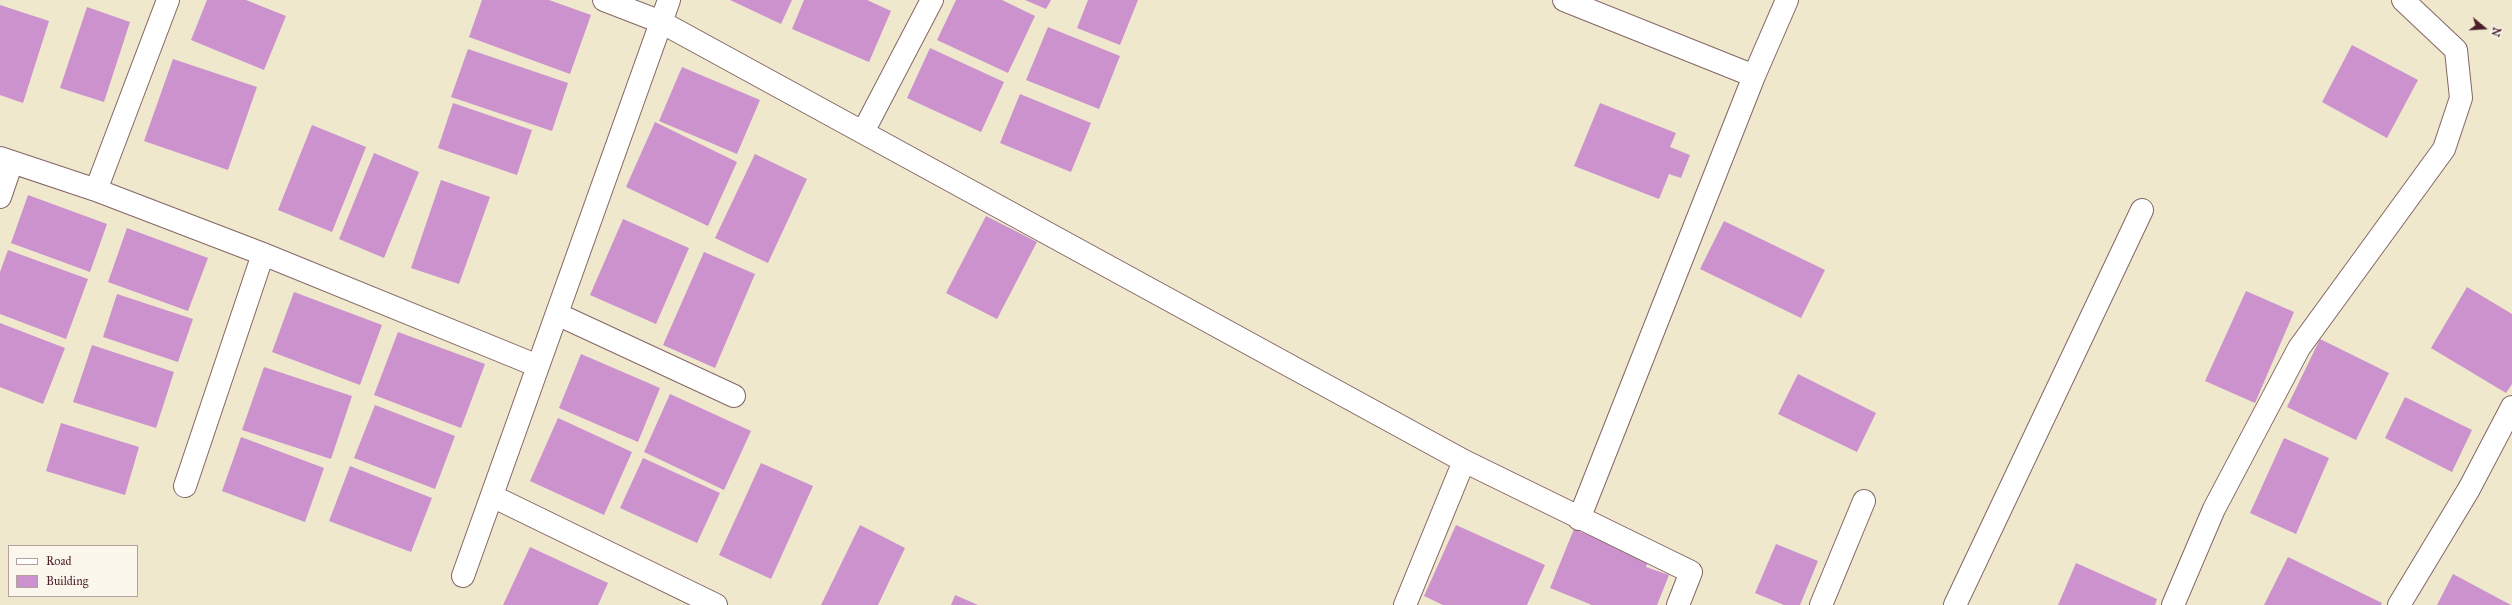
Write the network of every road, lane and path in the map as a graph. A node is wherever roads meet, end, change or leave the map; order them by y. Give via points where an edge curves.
1 (168, 0) edge
2 (604, 0) edge
3 (669, 0) edge
4 (932, 0) edge
5 (1564, 0) edge
6 (1787, 0) edge
7 (2403, 0) edge
8 (661, 22) junction
9 (1754, 76) junction
10 (863, 132) junction
11 (6, 160) edge
12 (96, 190) junction
13 (0, 197) edge
14 (2142, 210) dead end
15 (263, 254) junction
16 (557, 314) junction
17 (538, 366) junction
18 (734, 396) dead end
19 (2512, 407) edge
20 (1464, 461) junction
21 (185, 486) dead end
22 (492, 496) junction
23 (1864, 501) dead end
24 (1579, 519) junction
25 (463, 576) dead end
26 (716, 605) edge
27 (1405, 605) edge
28 (1678, 605) edge
29 (1822, 605) edge
30 (1955, 605) edge
31 (2173, 605) edge
32 (2399, 605) edge

1 - 12 street
2 - 8 street
3 - 8 street
4 - 10 street
5 - 9 street
6 - 9 street
7 - 31 street via 2456,50 2460,98 2444,149 2299,348 2214,509
8 - 10 street
8 - 16 street
9 - 24 street
10 - 20 street
11 - 12 street
11 - 13 street
12 - 15 street
14 - 30 street
15 - 17 street
15 - 21 street
16 - 17 street
16 - 18 street
17 - 22 street
19 - 32 street via 2469,489
20 - 24 street
20 - 27 street
22 - 25 street
22 - 26 street
23 - 29 street
24 - 28 street via 1691,572

